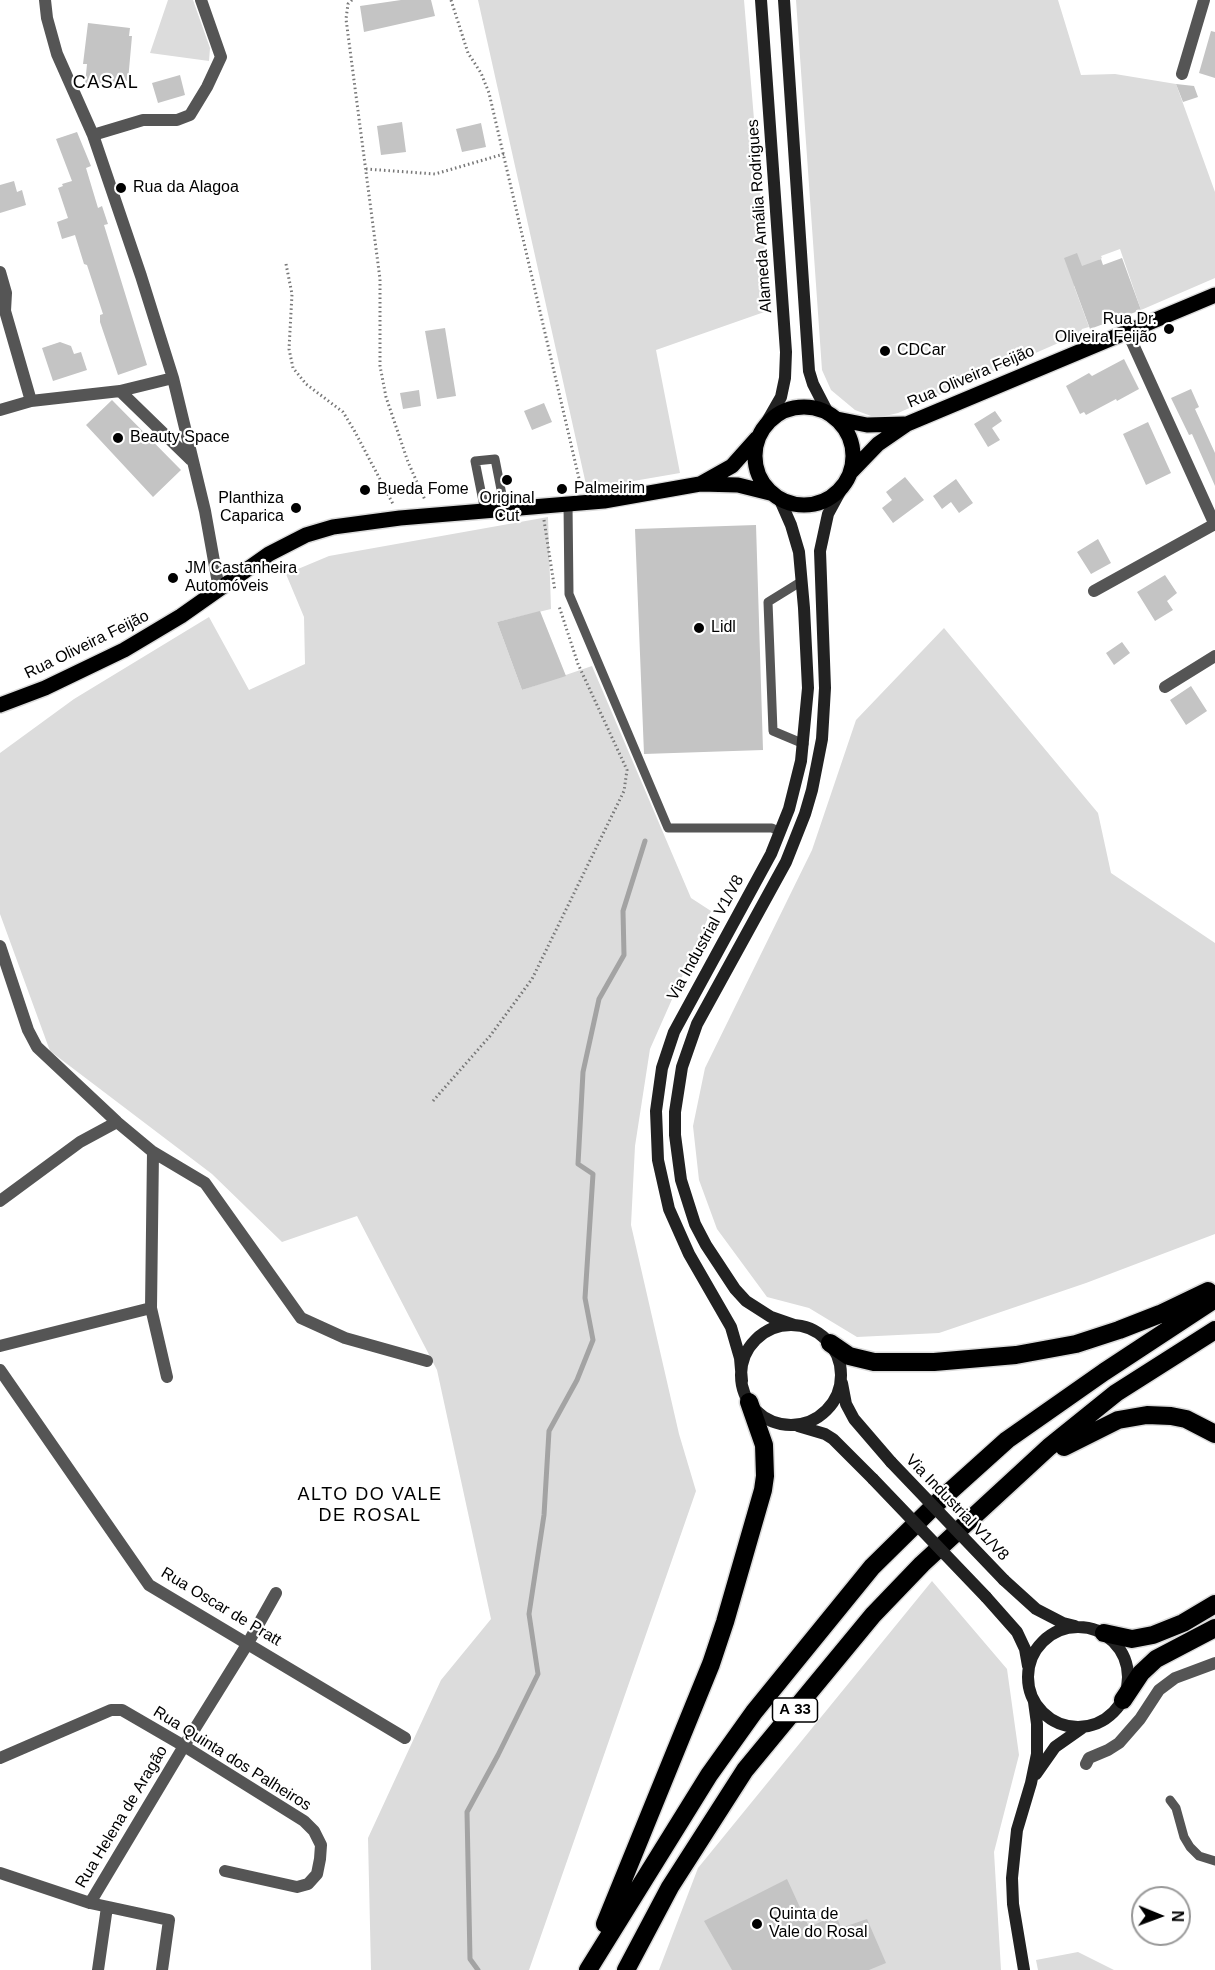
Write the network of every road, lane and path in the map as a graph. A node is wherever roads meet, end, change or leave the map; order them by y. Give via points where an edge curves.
1 (45, 0) edge
2 (201, 0) edge
3 (352, 0) edge
4 (451, 0) edge
5 (761, 0) edge
6 (784, 0) edge
7 (1204, 0) edge
8 (1182, 74) dead end
9 (93, 135) junction
10 (504, 154) junction
11 (366, 169) junction
12 (286, 264) dead end
13 (0, 272) edge
14 (1215, 295) edge
15 (1127, 332) junction
16 (173, 378) junction
17 (120, 392) junction
18 (31, 401) junction
19 (0, 410) edge
20 (832, 416) junction
21 (907, 424) junction
22 (761, 432) junction
23 (192, 461) junction
24 (850, 473) junction
25 (700, 484) junction
26 (841, 490) junction
27 (775, 496) junction
28 (584, 503) junction
29 (568, 504) junction
30 (542, 507) junction
31 (505, 510) junction
32 (484, 511) junction
33 (432, 515) junction
34 (400, 518) junction
35 (1215, 525) edge
36 (802, 581) junction
37 (219, 590) junction
38 (1094, 591) dead end
39 (1215, 656) edge
40 (1165, 687) dead end
41 (0, 705) edge
42 (804, 744) junction
43 (780, 832) junction
44 (0, 946) edge
45 (433, 1101) dead end
46 (117, 1122) junction
47 (153, 1152) junction
48 (0, 1201) edge
49 (1215, 1288) edge
50 (1215, 1299) edge
51 (152, 1308) junction
52 (794, 1325) junction
53 (1215, 1330) edge
54 (830, 1343) junction
55 (0, 1346) edge
56 (427, 1360) dead end
57 (0, 1370) edge
58 (841, 1376) junction
59 (167, 1377) dead end
60 (742, 1381) junction
61 (749, 1402) junction
62 (794, 1425) junction
63 (1215, 1434) edge
64 (1008, 1484) junction
65 (276, 1593) dead end
66 (1215, 1604) edge
67 (1085, 1627) junction
68 (1215, 1628) edge
69 (1104, 1633) junction
70 (248, 1643) junction
71 (1215, 1663) edge
72 (1028, 1673) junction
73 (1033, 1698) junction
74 (1123, 1700) junction
75 (1084, 1727) junction
76 (405, 1738) dead end
77 (184, 1746) junction
78 (0, 1758) edge
79 (1086, 1764) dead end
80 (1032, 1783) junction
81 (1170, 1800) dead end
82 (1215, 1862) edge
83 (225, 1871) dead end
84 (0, 1873) edge
85 (90, 1903) junction
86 (107, 1907) junction
87 (98, 1970) edge
88 (162, 1970) edge
89 (587, 1970) edge
90 (626, 1970) edge
91 (1024, 1970) edge

1 - 9 street via 57,54
2 - 9 street via 221,57 190,115 177,120 143,120
3 - 11 path via 346,19
4 - 10 path via 468,53 489,93
5 - 22 main road, Alameda Amália Rodrigues via 786,352 781,397
6 - 20 main road via 809,371
7 - 8 street
9 - 16 street
10 - 11 path via 435,174
10 - 28 path
11 - 33 path via 380,279 380,366 408,462
12 - 34 path via 292,294 289,349 293,368 306,384 343,412
13 - 18 street via 6,293 5,311
14 - 15 main road, Rua Oliveira Feijão
15 - 21 main road, Rua Oliveira Feijão
15 - 35 street
16 - 17 street
16 - 23 street
17 - 18 street
17 - 23 street
18 - 19 street
20 - 21 main road, Rua Oliveira Feijão via 867,425
20 - 22 main road via 812,407 794,407 778,414
20 - 24 main road via 846,430 852,444
21 - 24 main road, Rua Oliveira Feijão via 878,444
22 - 25 main road, Rua Oliveira Feijão via 732,466
22 - 27 main road via 754,458 759,477
23 - 37 street
24 - 26 main road
25 - 27 main road, Rua Oliveira Feijão via 738,485
25 - 28 main road, Rua Oliveira Feijão
26 - 27 main road via 823,502 801,506
26 - 52 main road, Via Industrial V1/V8 via 828,514 820,551 825,688 822,740 812,790 786,862 697,1024 682,1067 675,1112 681,1180 706,1245 746,1301 771,1317
27 - 36 main road, Via Industrial V1/V8 via 791,525
28 - 29 main road, Rua Oliveira Feijão
29 - 30 main road, Rua Oliveira Feijão
29 - 43 lane via 569,594 668,828 772,828
30 - 31 main road, Rua Oliveira Feijão
30 - 45 path via 556,598 578,664 627,770 624,791 532,979 490,1036
31 - 32 main road, Rua Oliveira Feijão
31 - 32 lane via 495,459 475,462
32 - 33 main road, Rua Oliveira Feijão
33 - 34 main road, Rua Oliveira Feijão
34 - 37 main road, Rua Oliveira Feijão via 333,527 306,536 269,554
35 - 38 street
36 - 42 main road, Via Industrial V1/V8 via 808,688
36 - 42 lane via 768,602 767,726
37 - 41 main road, Rua Oliveira Feijão via 124,650
39 - 40 street
42 - 43 main road, Via Industrial V1/V8
43 - 60 main road, Via Industrial V1/V8 via 674,1032 662,1068 656,1111 658,1160 669,1209 689,1254 731,1327
44 - 46 street via 37,1047
46 - 47 street
46 - 48 street via 80,1143
47 - 51 street
47 - 56 street via 205,1183 301,1318 345,1338
49 - 54 highway via 1119,1330 1076,1344 1016,1355 874,1362 849,1356
50 - 89 highway, A 33 via 1008,1440 872,1567 754,1712 709,1775
51 - 55 street
51 - 59 street
52 - 54 main road via 814,1330
52 - 60 main road via 759,1336 745,1357
53 - 64 highway, A 33 via 1116,1393
54 - 58 main road
57 - 70 street, Rua Oscar de Pratt via 149,1584
58 - 62 main road via 831,1406 814,1419
58 - 67 main road, Via Industrial V1/V8, bridge via 846,1404 854,1419 1004,1580 1050,1618
60 - 61 main road
61 - 62 main road via 773,1422
61 - 89 highway via 764,1445 763,1490 711,1665
62 - 72 main road, bridge via 833,1439 986,1597 1017,1632 1025,1649
63 - 64 highway via 1171,1416 1118,1420 1064,1447
64 - 90 highway, A 33 via 873,1615 745,1770 670,1887
65 - 70 street, Rua Helena de Aragão
66 - 69 highway via 1153,1635 1132,1639
67 - 69 main road
67 - 72 main road via 1065,1628 1047,1638 1034,1653
68 - 74 highway via 1156,1659
69 - 74 main road via 1118,1646 1126,1663 1128,1682
70 - 76 street, Rua Oscar de Pratt
70 - 77 street, Rua Helena de Aragão
71 - 79 street via 1175,1678 1160,1690 1119,1743 1089,1758
72 - 73 main road
73 - 75 main road via 1054,1721
73 - 80 main road via 1038,1739
74 - 75 main road via 1111,1715
75 - 80 main road via 1055,1747
77 - 78 street, Rua Quinta dos Palheiros via 122,1710 111,1710
77 - 83 street, Rua Quinta dos Palheiros via 304,1821 321,1845 317,1874 308,1884 297,1887
77 - 85 street, Rua Helena de Aragão
80 - 91 main road via 1017,1830 1012,1878
81 - 82 lane via 1190,1847 1198,1856
84 - 85 street
85 - 86 street
86 - 87 street
86 - 88 street via 170,1920

